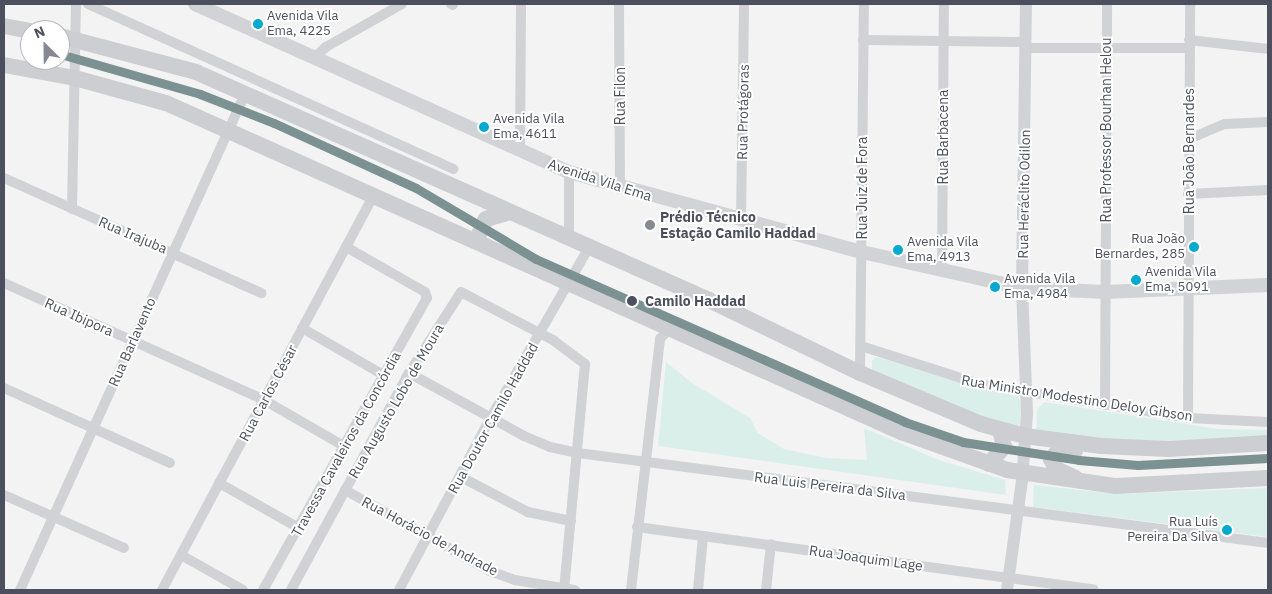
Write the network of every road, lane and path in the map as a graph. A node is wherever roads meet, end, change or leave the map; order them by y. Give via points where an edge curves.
1 (76, 4) edge
2 (88, 4) edge
3 (195, 4) edge
4 (402, 4) edge
5 (521, 4) edge
6 (619, 4) edge
7 (744, 4) edge
8 (864, 4) edge
9 (944, 4) edge
10 (1026, 4) edge
11 (1107, 4) edge
12 (1190, 4) edge
13 (216, 9) edge
14 (4, 26) edge
15 (20, 29) edge
16 (70, 29) edge
17 (70, 38) edge
18 (863, 40) junction
19 (944, 41) junction
20 (1190, 44) junction
21 (1026, 45) junction
22 (1107, 48) junction
23 (70, 49) edge
24 (1268, 49) edge
25 (314, 58) junction
26 (4, 65) edge
27 (75, 78) junction
28 (246, 94) junction
29 (1268, 122) edge
30 (227, 129) junction
31 (1189, 139) junction
32 (520, 151) junction
33 (454, 169) dead end
34 (569, 172) junction
35 (4, 178) edge
36 (620, 189) junction
37 (1268, 190) edge
38 (1188, 194) junction
39 (374, 196) junction
40 (72, 209) junction
41 (510, 212) junction
42 (741, 220) junction
43 (569, 238) junction
44 (476, 241) junction
45 (589, 247) junction
46 (346, 248) junction
47 (172, 252) junction
48 (862, 252) junction
49 (942, 269) junction
50 (568, 282) junction
51 (4, 283) edge
52 (1268, 285) edge
53 (1022, 288) junction
54 (1187, 288) junction
55 (1105, 292) junction
56 (261, 293) dead end
57 (302, 328) junction
58 (670, 328) junction
59 (539, 334) junction
60 (133, 341) junction
61 (861, 346) junction
62 (409, 373) junction
63 (860, 373) junction
64 (385, 376) junction
65 (4, 388) edge
66 (1027, 392) junction
67 (264, 400) junction
68 (1105, 405) junction
69 (491, 418) junction
70 (1188, 418) junction
71 (1268, 422) edge
72 (93, 428) junction
73 (1000, 429) junction
74 (1027, 436) junction
75 (1268, 443) edge
76 (342, 445) junction
77 (1169, 449) junction
78 (578, 453) junction
79 (644, 462) junction
80 (170, 463) dead end
81 (989, 464) junction
82 (1022, 474) junction
83 (461, 477) junction
84 (1268, 478) edge
85 (219, 483) junction
86 (1089, 484) junction
87 (345, 490) junction
88 (4, 495) edge
89 (1018, 510) junction
90 (53, 517) junction
91 (571, 521) junction
92 (637, 527) junction
93 (299, 528) junction
94 (703, 536) junction
95 (429, 537) junction
96 (1268, 543) edge
97 (771, 544) junction
98 (124, 548) dead end
99 (181, 555) junction
100 (1008, 584) edge
101 (227, 587) edge
102 (20, 590) edge
103 (162, 590) edge
104 (242, 590) edge
105 (262, 590) edge
106 (291, 590) edge
107 (399, 590) edge
108 (564, 590) edge
109 (575, 590) edge
110 (631, 590) edge
111 (698, 590) edge
112 (766, 590) edge
113 (1094, 590) edge

1 - 16 street
2 - 33 street
3 - 13 main road, Avenida Vila Ema
4 - 25 street via 326,47
5 - 32 street
6 - 36 street, Rua Filon
7 - 42 street, Rua Protágoras
8 - 18 street, Rua Juiz de Fora
9 - 19 street, Rua Barbacena
10 - 21 street, Rua Heráclito Odilon
11 - 22 street, Rua Professor Bourhan Helou
12 - 20 street, Rua João Bernardes
13 - 25 main road, Avenida Vila Ema
14 - 15 main road
17 - 28 main road via 196,72
18 - 19 street
18 - 48 street, Rua Juiz de Fora
19 - 21 street
19 - 49 street, Rua Barbacena
20 - 22 street
20 - 24 street
20 - 31 street, Rua João Bernardes
21 - 22 street
21 - 53 street, Rua Heráclito Odilon
22 - 55 street, Rua Professor Bourhan Helou
23 - 27 street
25 - 32 main road, Avenida Vila Ema
26 - 27 main road
27 - 30 main road via 166,103
27 - 40 street
28 - 30 street, Rua Barlavento
28 - 41 main road
29 - 31 street via 1225,124
30 - 39 main road
30 - 47 street, Rua Barlavento
31 - 38 street, Rua João Bernardes
32 - 34 main road, Avenida Vila Ema
34 - 36 main road, Avenida Vila Ema
34 - 43 street
35 - 40 street, Rua Irajuba
36 - 42 main road, Avenida Vila Ema
37 - 38 street
38 - 54 street, Rua João Bernardes
39 - 44 main road
39 - 46 street, Rua Carlos César
40 - 47 street, Rua Irajuba
41 - 43 main road
41 - 44 main road via 486,219
42 - 48 main road, Avenida Vila Ema
43 - 45 main road
44 - 50 main road
45 - 50 street, Rua Doutor Camilo Haddad
45 - 63 main road
46 - 57 street, Rua Carlos César
46 - 64 street, Travessa Cavaleiros da Concórdia via 428,297
47 - 56 street, Rua Irajuba
47 - 60 street, Rua Barlavento
48 - 49 main road, Avenida Vila Ema
48 - 61 street, Rua Juiz de Fora
49 - 53 main road, Avenida Vila Ema
50 - 58 main road
50 - 59 street, Rua Doutor Camilo Haddad
51 - 60 street, Rua Ibipora
52 - 54 main road, Avenida Vila Ema
53 - 55 main road, Avenida Vila Ema
53 - 66 street, Rua Heráclito Odilon
54 - 55 main road, Avenida Vila Ema
54 - 70 street, Rua João Bernardes
55 - 68 street, Rua Professor Bourhan Helou
57 - 64 street
57 - 67 street, Rua Carlos César
58 - 79 street via 660,338
58 - 81 main road via 901,432
59 - 62 street, Rua Augusto Lobo de Moura via 461,292
59 - 69 street, Rua Doutor Camilo Haddad
59 - 78 street via 576,355 585,364
60 - 67 street, Rua Ibipora
60 - 72 street, Rua Barlavento
61 - 63 street, Rua Juiz de Fora
61 - 66 street, Rua Ministro Modestino Deloy Gibson via 958,379
62 - 69 street, Rua Luis Pereira da Silva
62 - 87 street, Rua Augusto Lobo de Moura
63 - 73 main road
64 - 76 street, Travessa Cavaleiros da Concórdia
65 - 72 street
66 - 68 street, Rua Ministro Modestino Deloy Gibson
66 - 74 street, Rua Heráclito Odilon
67 - 76 street, Rua Ibipora
67 - 85 street, Rua Carlos César
68 - 70 street, Rua Ministro Modestino Deloy Gibson
69 - 78 street, Rua Luis Pereira da Silva via 550,447
69 - 83 street, Rua Doutor Camilo Haddad
70 - 71 street, Rua Ministro Modestino Deloy Gibson
72 - 80 street
72 - 90 street, Rua Barlavento
73 - 74 main road
73 - 81 main road via 1004,447
74 - 77 main road via 1101,446
74 - 82 street, Rua Heráclito Odilon
75 - 77 main road
76 - 93 street, Travessa Cavaleiros da Concórdia
77 - 86 main road via 1084,452 1063,449 1054,453 1051,459 1056,469
78 - 79 street, Rua Luis Pereira da Silva
78 - 91 street
79 - 89 street, Rua Luis Pereira da Silva
79 - 92 street
81 - 82 main road
82 - 86 main road
82 - 89 street, Rua Heráclito Odilon
83 - 91 street via 528,512
83 - 95 street, Rua Doutor Camilo Haddad
84 - 86 main road via 1171,485
85 - 93 street
85 - 99 street, Rua Carlos César
87 - 95 street, Rua Horácio de Andrade
87 - 106 street, Rua Augusto Lobo de Moura
88 - 90 street
89 - 96 street, Rua Luis Pereira da Silva
89 - 100 street, Rua Heráclito Odilon
90 - 98 street
90 - 102 street, Rua Barlavento
91 - 108 street
92 - 94 street, Rua Joaquim Lage
92 - 110 street
93 - 105 street, Travessa Cavaleiros da Concórdia
94 - 97 street, Rua Joaquim Lage
94 - 111 street
95 - 107 street, Rua Doutor Camilo Haddad
95 - 108 street, Rua Horácio de Andrade via 490,571
97 - 100 street, Rua Joaquim Lage
97 - 112 street
99 - 101 street
99 - 103 street, Rua Carlos César
100 - 113 street, Rua Joaquim Lage
101 - 104 street
108 - 109 street, Rua Horácio de Andrade

